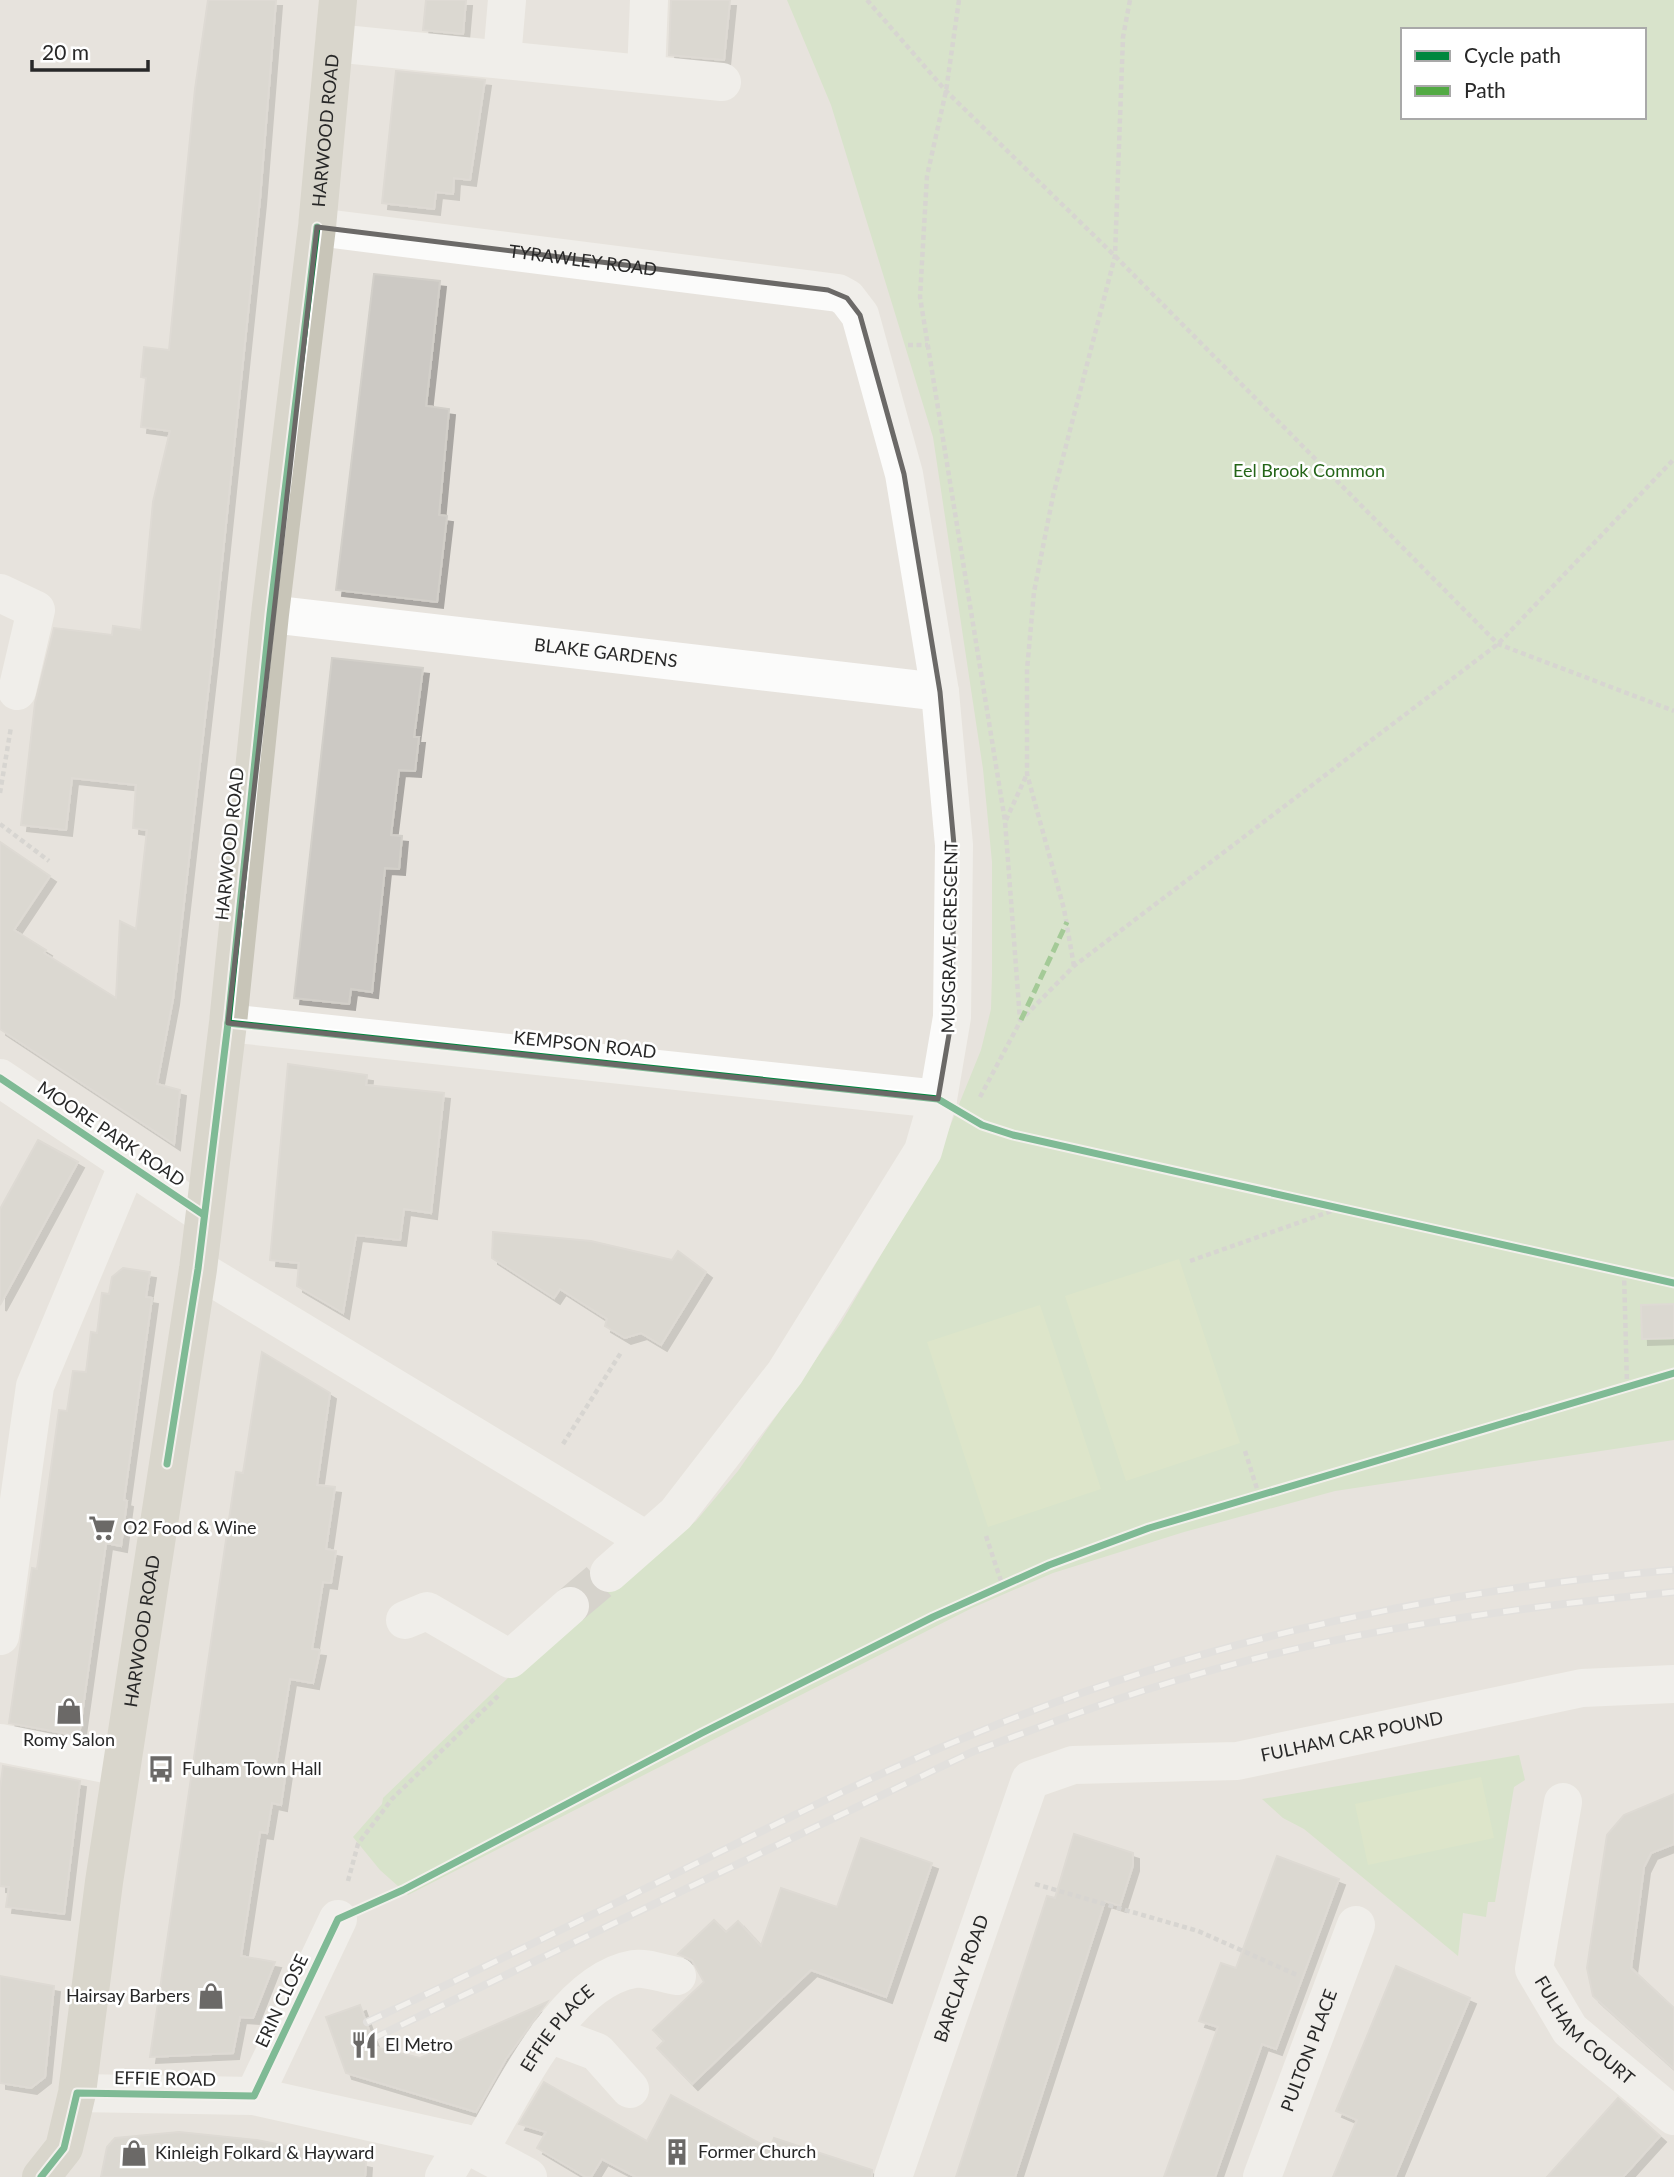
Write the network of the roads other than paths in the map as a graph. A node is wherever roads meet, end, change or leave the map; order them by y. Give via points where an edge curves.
1 (338, 0) edge
2 (507, 0) edge
3 (649, 0) edge
4 (334, 43) junction
5 (502, 58) junction
6 (646, 74) junction
7 (722, 82) dead end
8 (317, 227) junction
9 (846, 298) joint
10 (0, 593) edge
11 (270, 614) junction
12 (17, 691) road end
13 (940, 692) junction
14 (228, 1023) junction
15 (4, 1089) edge
16 (953, 1108) junction
17 (128, 1164) junction
18 (204, 1215) junction
19 (198, 1269) junction
20 (646, 1540) junction
21 (609, 1573) tunnel mouth
22 (570, 1606) tunnel mouth
23 (405, 1620) dead end
24 (0, 1636) edge
25 (1674, 1684) edge
26 (0, 1743) edge
27 (121, 1767) junction
28 (1030, 1780) joint
29 (1563, 1802) dead end
30 (338, 1919) dead end
31 (1356, 1925) dead end
32 (677, 1976) dead end
33 (550, 2034) junction
34 (630, 2089) dead end
35 (77, 2094) junction
36 (254, 2096) junction
37 (1674, 2116) edge
38 (495, 2159) edge
39 (41, 2177) edge
40 (444, 2177) edge
41 (893, 2177) edge
42 (1262, 2177) edge

1 - 4 main road, HARWOOD ROAD
2 - 5 street
3 - 6 street
4 - 5 street
4 - 8 main road, HARWOOD ROAD
5 - 6 street
6 - 7 street
8 - 9 street, TYRAWLEY ROAD via 828,290
8 - 11 main road, HARWOOD ROAD
9 - 13 street, MUSGRAVE CRESCENT via 860,315 904,474
10 - 12 street via 36,610
11 - 13 street, BLAKE GARDENS
11 - 14 main road, HARWOOD ROAD
13 - 16 street, MUSGRAVE CRESCENT via 954,845
14 - 16 street, KEMPSON ROAD
14 - 18 main road, HARWOOD ROAD
15 - 17 street, MOORE PARK ROAD
16 - 20 street, MUSGRAVE CRESCENT via 785,1373 676,1514
17 - 18 street, MOORE PARK ROAD
17 - 24 street via 35,1386
18 - 19 main road, HARWOOD ROAD
19 - 20 street
19 - 27 main road, HARWOOD ROAD
20 - 21 street, MUSGRAVE CRESCENT
22 - 23 street via 510,1659 427,1611
25 - 28 street, FULHAM CAR POUND via 1582,1688 1237,1761 1073,1765
26 - 27 street
27 - 35 main road, HARWOOD ROAD
28 - 41 street, BARCLAY ROAD
29 - 37 street, FULHAM COURT via 1534,1969 1570,2030
30 - 36 street, ERIN CLOSE
31 - 42 street, PULTON PLACE
32 - 33 street, EFFIE PLACE via 636,1969 606,1979 581,1995
33 - 34 street via 597,2052
33 - 38 street, EFFIE PLACE
35 - 36 street, EFFIE ROAD
35 - 39 main road, HARWOOD ROAD via 64,2148
36 - 38 street, EFFIE ROAD
38 - 40 street, EFFIE PLACE

